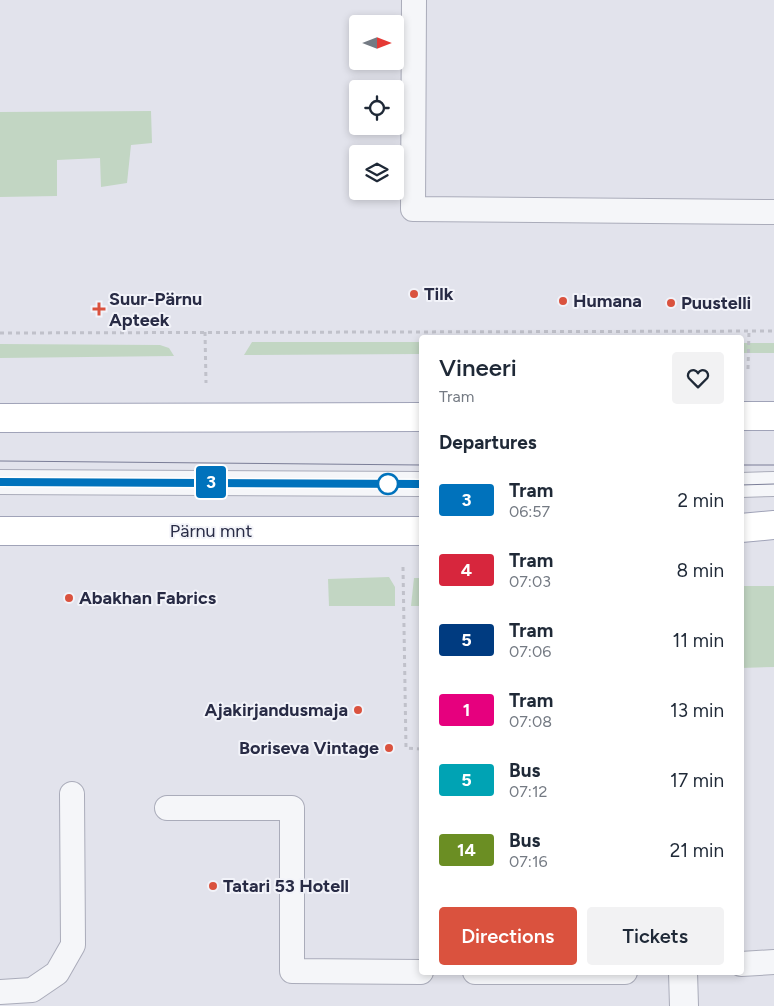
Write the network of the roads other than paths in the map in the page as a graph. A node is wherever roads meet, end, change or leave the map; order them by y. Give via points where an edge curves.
1 (414, 0) edge
2 (774, 212) edge
3 (744, 416) edge
4 (774, 416) edge
5 (419, 417) edge
6 (0, 418) edge
7 (0, 482) edge
8 (419, 484) edge
9 (744, 484) edge
10 (774, 484) edge
11 (774, 525) edge
12 (744, 528) edge
13 (0, 531) edge
14 (419, 531) edge
15 (72, 794) dead end
16 (167, 808) dead end
17 (774, 962) edge
18 (744, 964) edge
19 (419, 972) edge
20 (684, 975) edge
21 (0, 992) edge
22 (684, 1006) edge

1 - 2 lane via 413,209
3 - 4 main road
5 - 6 main road
7 - 8 lane
9 - 10 lane
11 - 12 main road
13 - 14 main road, Pärnu mnt
15 - 21 lane via 73,945 57,973 32,990
16 - 19 lane via 292,808 292,971
17 - 18 lane
20 - 22 street

